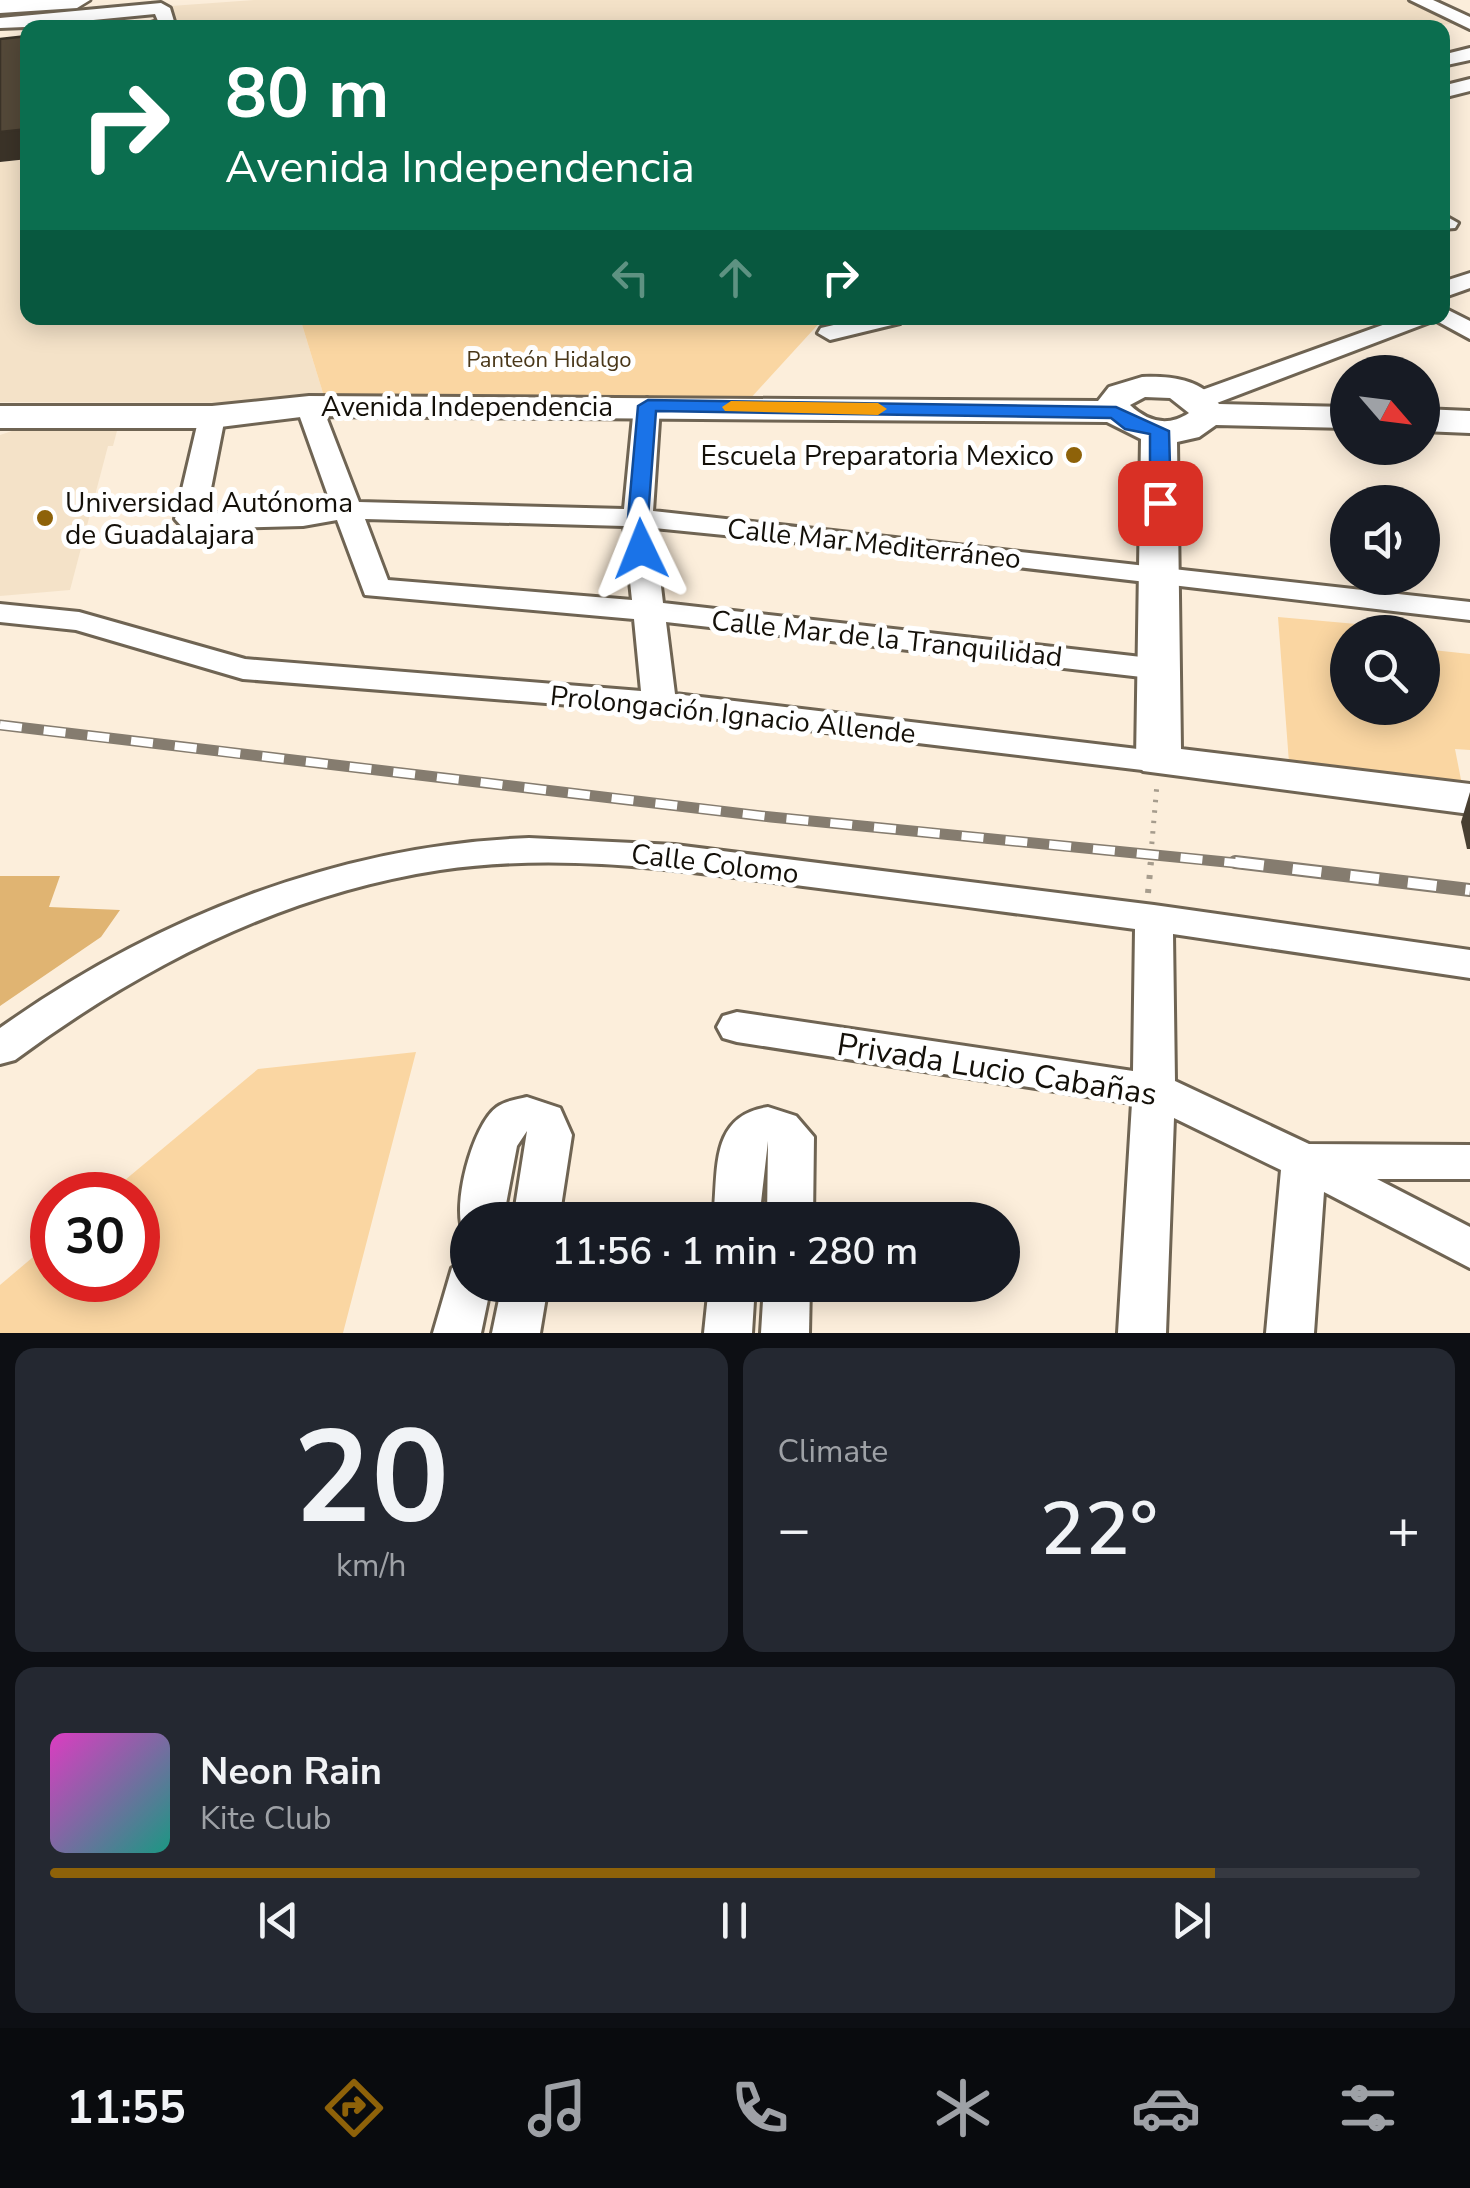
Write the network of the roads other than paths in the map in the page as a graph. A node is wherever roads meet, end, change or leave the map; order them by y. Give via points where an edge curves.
1 (77, 0) edge
2 (1419, 0) edge
3 (0, 6) edge
4 (55, 18) junction
5 (33, 20) edge
6 (73, 20) edge
7 (167, 20) edge
8 (1470, 28) edge
9 (860, 325) edge
10 (1355, 325) edge
11 (1404, 325) edge
12 (830, 332) dead end
13 (1192, 401) junction
14 (309, 406) junction
15 (648, 406) junction
16 (1116, 412) junction
17 (1330, 416) edge
18 (0, 417) edge
19 (212, 418) junction
20 (1440, 421) edge
21 (1470, 422) edge
22 (1159, 431) junction
23 (347, 510) junction
24 (638, 518) junction
25 (1162, 575) junction
26 (648, 611) junction
27 (1470, 611) edge
28 (0, 613) edge
29 (1159, 669) junction
30 (659, 702) junction
31 (1159, 762) junction
32 (1470, 799) edge
33 (1154, 918) junction
34 (1470, 964) edge
35 (737, 1028) dead end
36 (0, 1049) edge
37 (1154, 1090) junction
38 (1304, 1161) junction
39 (1470, 1162) edge
40 (484, 1202) edge
41 (539, 1202) edge
42 (738, 1202) edge
43 (791, 1202) edge
44 (1470, 1249) edge
45 (464, 1302) edge
46 (522, 1302) edge
47 (731, 1302) edge
48 (786, 1302) edge
49 (457, 1333) edge
50 (516, 1333) edge
51 (728, 1333) edge
52 (784, 1333) edge
53 (1142, 1333) edge
54 (1290, 1333) edge

1 - 3 highway
2 - 8 street
4 - 5 street
4 - 6 street
4 - 7 street via 161,8
9 - 12 street
10 - 13 street
11 - 13 street
13 - 16 main road via 1142,387 1121,394
13 - 17 main road
13 - 22 main road via 1204,420 1186,430
14 - 15 main road, Avenida Independencia
14 - 19 main road, Avenida Independencia
14 - 23 street
15 - 16 main road, Avenida Independencia
15 - 24 street
16 - 22 main road
18 - 19 main road, Avenida Independencia
19 - 23 street, Calle Mar Mediterráneo via 194,523
20 - 21 main road
22 - 25 main road
23 - 24 street, Calle Mar Mediterráneo
23 - 26 street, Calle Mar de la Tranquilidad via 376,588
24 - 25 street, Calle Mar Mediterráneo
24 - 26 street
25 - 27 street, Calle Mar Mediterráneo
25 - 29 main road
26 - 29 street, Calle Mar de la Tranquilidad
26 - 30 street
28 - 30 street, Prolongación Ignacio Allende via 78,621 243,670
29 - 31 main road
30 - 31 street, Prolongación Ignacio Allende
31 - 32 main road, Prolongación Ignacio Allende
33 - 34 street, Calle Colomo
33 - 36 street, Calle Colomo via 675,857 511,851 460,856 294,894 198,929 100,979
33 - 37 street
35 - 37 street, Privada Lucio Cabañas
37 - 38 street, Privada Lucio Cabañas
37 - 53 street
38 - 39 street
38 - 44 street, Privada Lucio Cabañas
38 - 54 street
40 - 41 street via 498,1133 508,1119 527,1114 545,1120 550,1135
42 - 43 street via 744,1136 768,1124 786,1130 794,1146
45 - 49 street
46 - 50 street
47 - 51 street
48 - 52 street

